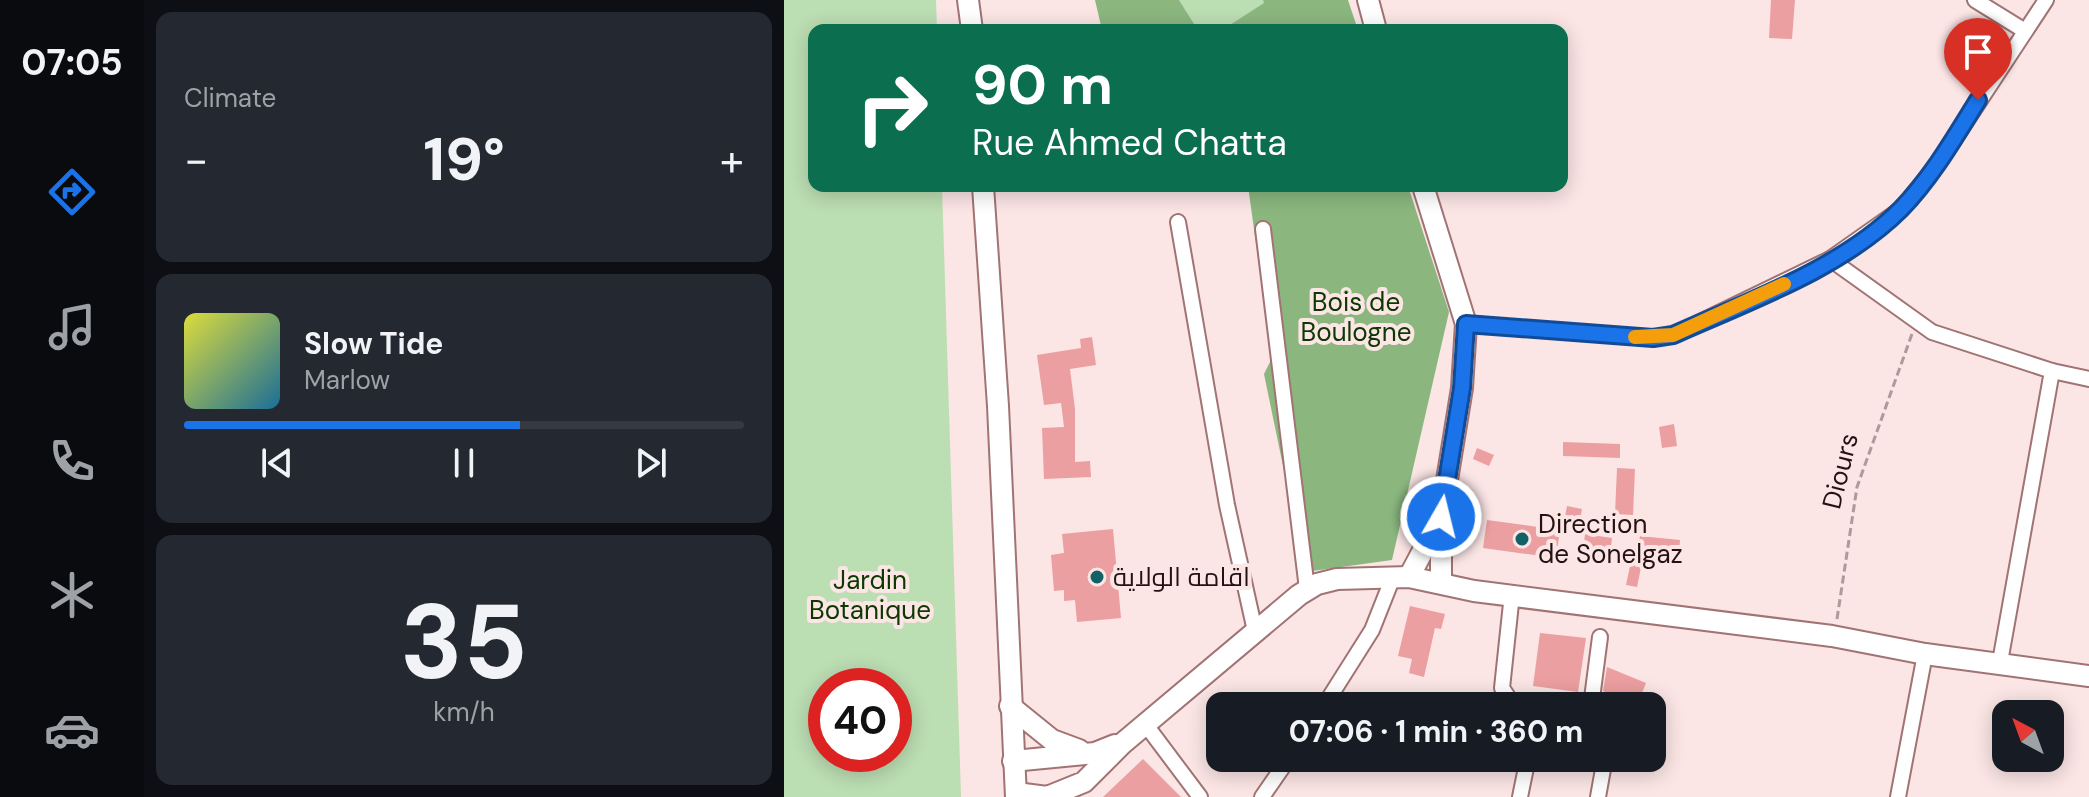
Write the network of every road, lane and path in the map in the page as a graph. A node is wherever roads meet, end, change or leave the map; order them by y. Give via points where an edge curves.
1 (968, 0) edge
2 (1368, 0) edge
3 (1975, 0) edge
4 (2046, 0) edge
5 (971, 24) edge
6 (1374, 24) edge
7 (2025, 31) junction
8 (983, 192) edge
9 (1425, 192) edge
10 (1178, 222) dead end
11 (1263, 229) dead end
12 (1830, 259) junction
13 (1466, 324) junction
14 (1918, 324) junction
15 (2052, 371) junction
16 (2089, 379) edge
17 (1441, 517) junction
18 (1401, 577) junction
19 (1441, 583) junction
20 (1307, 589) junction
21 (1512, 594) junction
22 (1255, 631) junction
23 (1832, 636) junction
24 (1600, 637) dead end
25 (1925, 654) junction
26 (2000, 662) junction
27 (2089, 676) edge
28 (1333, 692) edge
29 (1505, 692) edge
30 (1593, 692) edge
31 (1010, 706) junction
32 (1146, 725) junction
33 (1123, 743) junction
34 (1095, 753) junction
35 (1013, 761) junction
36 (1279, 772) edge
37 (1525, 772) edge
38 (1602, 772) edge
39 (1084, 782) junction
40 (1016, 795) edge
41 (1068, 797) edge
42 (1200, 797) edge
43 (1262, 797) edge
44 (1520, 797) edge
45 (1598, 797) edge
46 (1898, 797) edge

1 - 5 street
2 - 6 street
3 - 7 street
4 - 7 street
7 - 12 street via 1940,161 1901,209
8 - 31 street
9 - 13 street
10 - 22 street via 1227,505
11 - 20 street
12 - 13 street via 1673,335 1653,338
12 - 14 street
13 - 17 street via 1462,388
14 - 15 street
14 - 23 path, Diours via 1857,487
15 - 16 street
15 - 26 street
17 - 18 street
17 - 19 street
18 - 19 street
18 - 20 street via 1337,579
18 - 28 street
19 - 21 street
20 - 22 street
21 - 23 street
21 - 29 street
22 - 32 street
23 - 25 street
24 - 30 street
25 - 26 street
25 - 46 street
26 - 27 street
31 - 34 street via 1052,740
31 - 35 street
32 - 33 street
32 - 42 street
33 - 34 street
33 - 39 street
34 - 35 street
35 - 40 street
36 - 43 street
37 - 44 street
38 - 45 street
39 - 40 street via 1047,797
39 - 41 street

